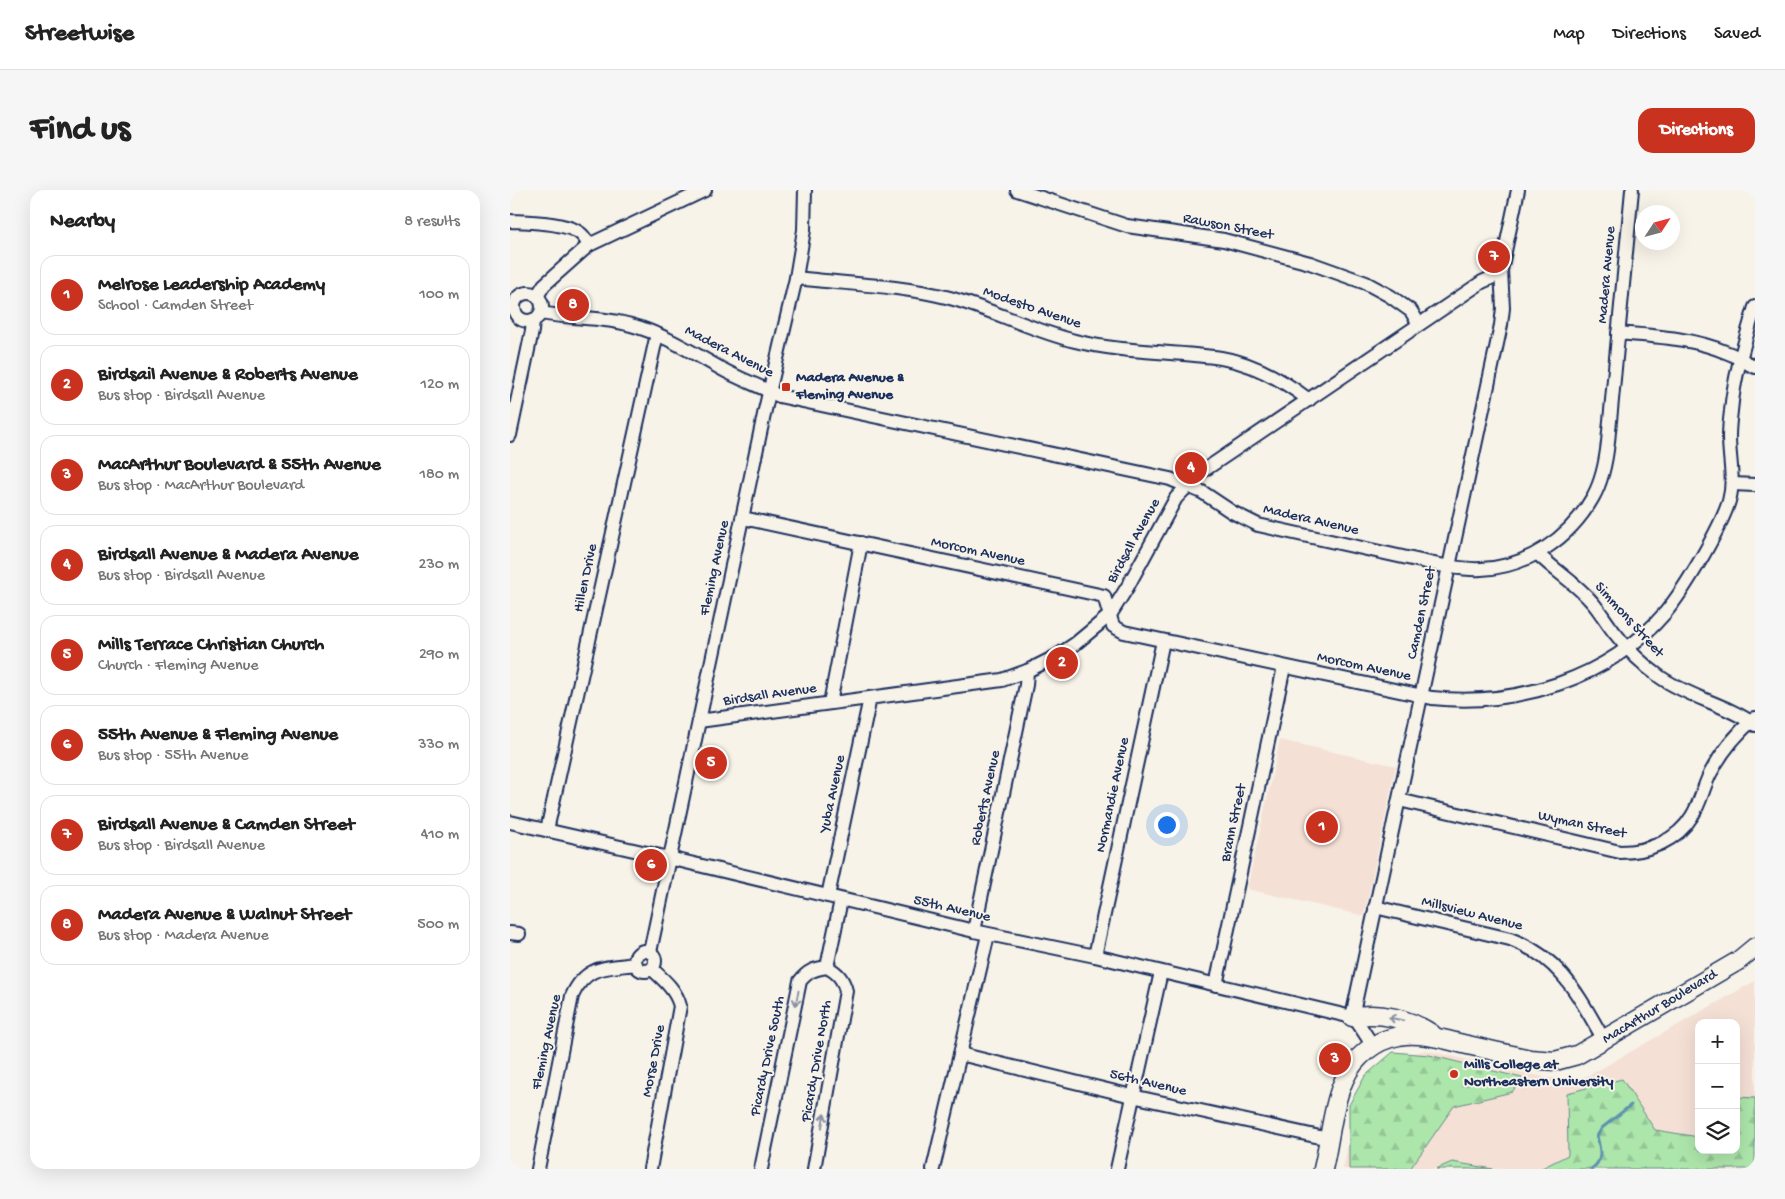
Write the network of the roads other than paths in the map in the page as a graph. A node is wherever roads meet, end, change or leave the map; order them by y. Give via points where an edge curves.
1 (705, 190) edge
2 (806, 190) edge
3 (1016, 190) edge
4 (1518, 190) edge
5 (1632, 190) edge
6 (510, 220) edge
7 (589, 245) junction
8 (1500, 274) junction
9 (796, 278) junction
10 (537, 296) junction
11 (513, 300) edge
12 (1755, 307) edge
13 (526, 318) edge
14 (1419, 324) junction
15 (1618, 333) junction
16 (657, 334) junction
17 (1741, 360) junction
18 (1755, 367) edge
19 (770, 391) junction
20 (1309, 400) junction
21 (510, 435) edge
22 (1733, 484) junction
23 (1755, 485) edge
24 (1187, 486) junction
25 (743, 518) junction
26 (861, 543) junction
27 (1538, 554) junction
28 (1449, 567) junction
29 (1110, 615) junction
30 (1163, 640) junction
31 (1627, 647) junction
32 (1284, 667) junction
33 (1027, 671) junction
34 (1420, 696) junction
35 (870, 698) junction
36 (830, 703) junction
37 (699, 721) junction
38 (1753, 722) edge
39 (1399, 800) junction
40 (510, 822) edge
41 (547, 830) junction
42 (669, 858) junction
43 (828, 896) junction
44 (841, 900) junction
45 (1375, 907) junction
46 (974, 931) junction
47 (988, 934) junction
48 (1755, 947) edge
49 (650, 952) junction
50 (1095, 956) junction
51 (636, 964) junction
52 (827, 967) junction
53 (652, 969) junction
54 (1161, 972) junction
55 (1216, 985) junction
56 (1352, 1017) junction
57 (1437, 1037) junction
58 (1604, 1040) junction
59 (1373, 1046) junction
60 (960, 1054) junction
61 (1132, 1096) junction
62 (1329, 1139) junction
63 (538, 1169) edge
64 (650, 1169) edge
65 (762, 1169) edge
66 (814, 1169) edge
67 (933, 1169) edge
68 (1117, 1169) edge
69 (1323, 1169) edge

1 - 7 street
2 - 9 street, Fleming Avenue via 804,230
3 - 14 street, Rawson Street via 1128,226 1224,240 1310,263 1366,283 1390,296 1410,311
4 - 8 street
5 - 15 street, Madera Avenue
6 - 7 street via 570,228 581,234
7 - 10 street via 544,285
8 - 14 street, Birdsall Avenue via 1482,282
8 - 28 street, Camden Street via 1501,325
9 - 19 street, Fleming Avenue
9 - 20 street, Modesto Avenue via 947,297 1046,333 1103,347 1222,358 1273,376
10 - 11 street via 526,293
10 - 13 street via 542,307
11 - 13 street via 518,317
12 - 17 street, Morcom Avenue
13 - 16 street, Madera Avenue via 552,316 614,320
13 - 21 street via 532,331
14 - 20 street, Birdsall Avenue
15 - 17 street via 1695,342 1728,352
15 - 27 street, Madera Avenue via 1608,442 1601,477 1582,514
16 - 19 street, Madera Avenue
16 - 41 street, Hillen Drive
17 - 18 street
17 - 22 street, Morcom Avenue via 1730,429
19 - 24 street, Madera Avenue via 779,396 1170,479
19 - 25 street, Fleming Avenue
20 - 24 street, Birdsall Avenue via 1200,473
22 - 23 street
22 - 31 street, Morcom Avenue via 1729,502 1712,540 1684,588 1664,614
24 - 28 street, Madera Avenue via 1258,526
24 - 29 street, Birdsall Avenue via 1176,498
25 - 26 street, Morcom Avenue
25 - 37 street, Fleming Avenue
26 - 29 street, Morcom Avenue via 1104,596
26 - 36 street
27 - 28 street, Madera Avenue via 1496,567
27 - 31 street, Simmons Street via 1591,600
28 - 34 street, Camden Street
29 - 30 street, Morcom Avenue via 1113,626 1124,632
29 - 33 street, Birdsall Avenue via 1075,644
30 - 32 street, Morcom Avenue
30 - 50 street, Normandie Avenue
31 - 34 street, Morcom Avenue via 1594,668 1531,692 1488,700
31 - 38 street, Simmons Street via 1663,679
32 - 34 street, Morcom Avenue
32 - 55 street, Brann Street
33 - 35 street, Birdsall Avenue via 1002,680
33 - 46 street, Roberts Avenue
34 - 39 street, Camden Street
35 - 36 street, Birdsall Avenue
35 - 43 street, Yuba Avenue
36 - 37 street, Birdsall Avenue
37 - 42 street, Fleming Avenue
38 - 39 street, Wyman Street via 1736,734 1726,748 1710,774 1693,816 1683,828 1669,840 1633,852 1620,852
39 - 45 street, Camden Street
40 - 41 street, 55th Avenue
41 - 42 street, 55th Avenue
42 - 43 street, 55th Avenue
42 - 49 street, Fleming Avenue
43 - 44 street, 55th Avenue
44 - 46 street, 55th Avenue
44 - 52 street
45 - 56 street, Camden Street
45 - 58 street, Millsview Avenue via 1524,944 1556,966
46 - 47 street, 55th Avenue
47 - 50 street, 55th Avenue
47 - 60 street
48 - 58 main road, MacArthur Boulevard via 1738,961
49 - 51 street via 637,955
49 - 53 street via 656,961
50 - 54 street, 55th Avenue
51 - 53 street via 643,971
51 - 63 street, Fleming Avenue via 598,969 577,984
52 -> 65 street, Picardy Drive South via 813,969 800,981
66 -> 52 street, Picardy Drive North via 846,991 843,980
53 - 64 street, Morse Drive via 671,988 680,1006
54 - 55 street, 55th Avenue
54 - 61 street
55 - 56 street, 55th Avenue
57 -> 56 main road via 1410,1022 1371,1014
56 - 59 street
57 - 58 main road, MacArthur Boulevard via 1546,1061 1566,1059
57 - 59 main road, MacArthur Boulevard via 1400,1035
59 - 62 main road, MacArthur Boulevard via 1360,1056 1344,1079
60 - 61 street, 56th Avenue
60 - 67 street
61 - 62 street, 56th Avenue
61 - 68 street
62 - 69 main road, MacArthur Boulevard

